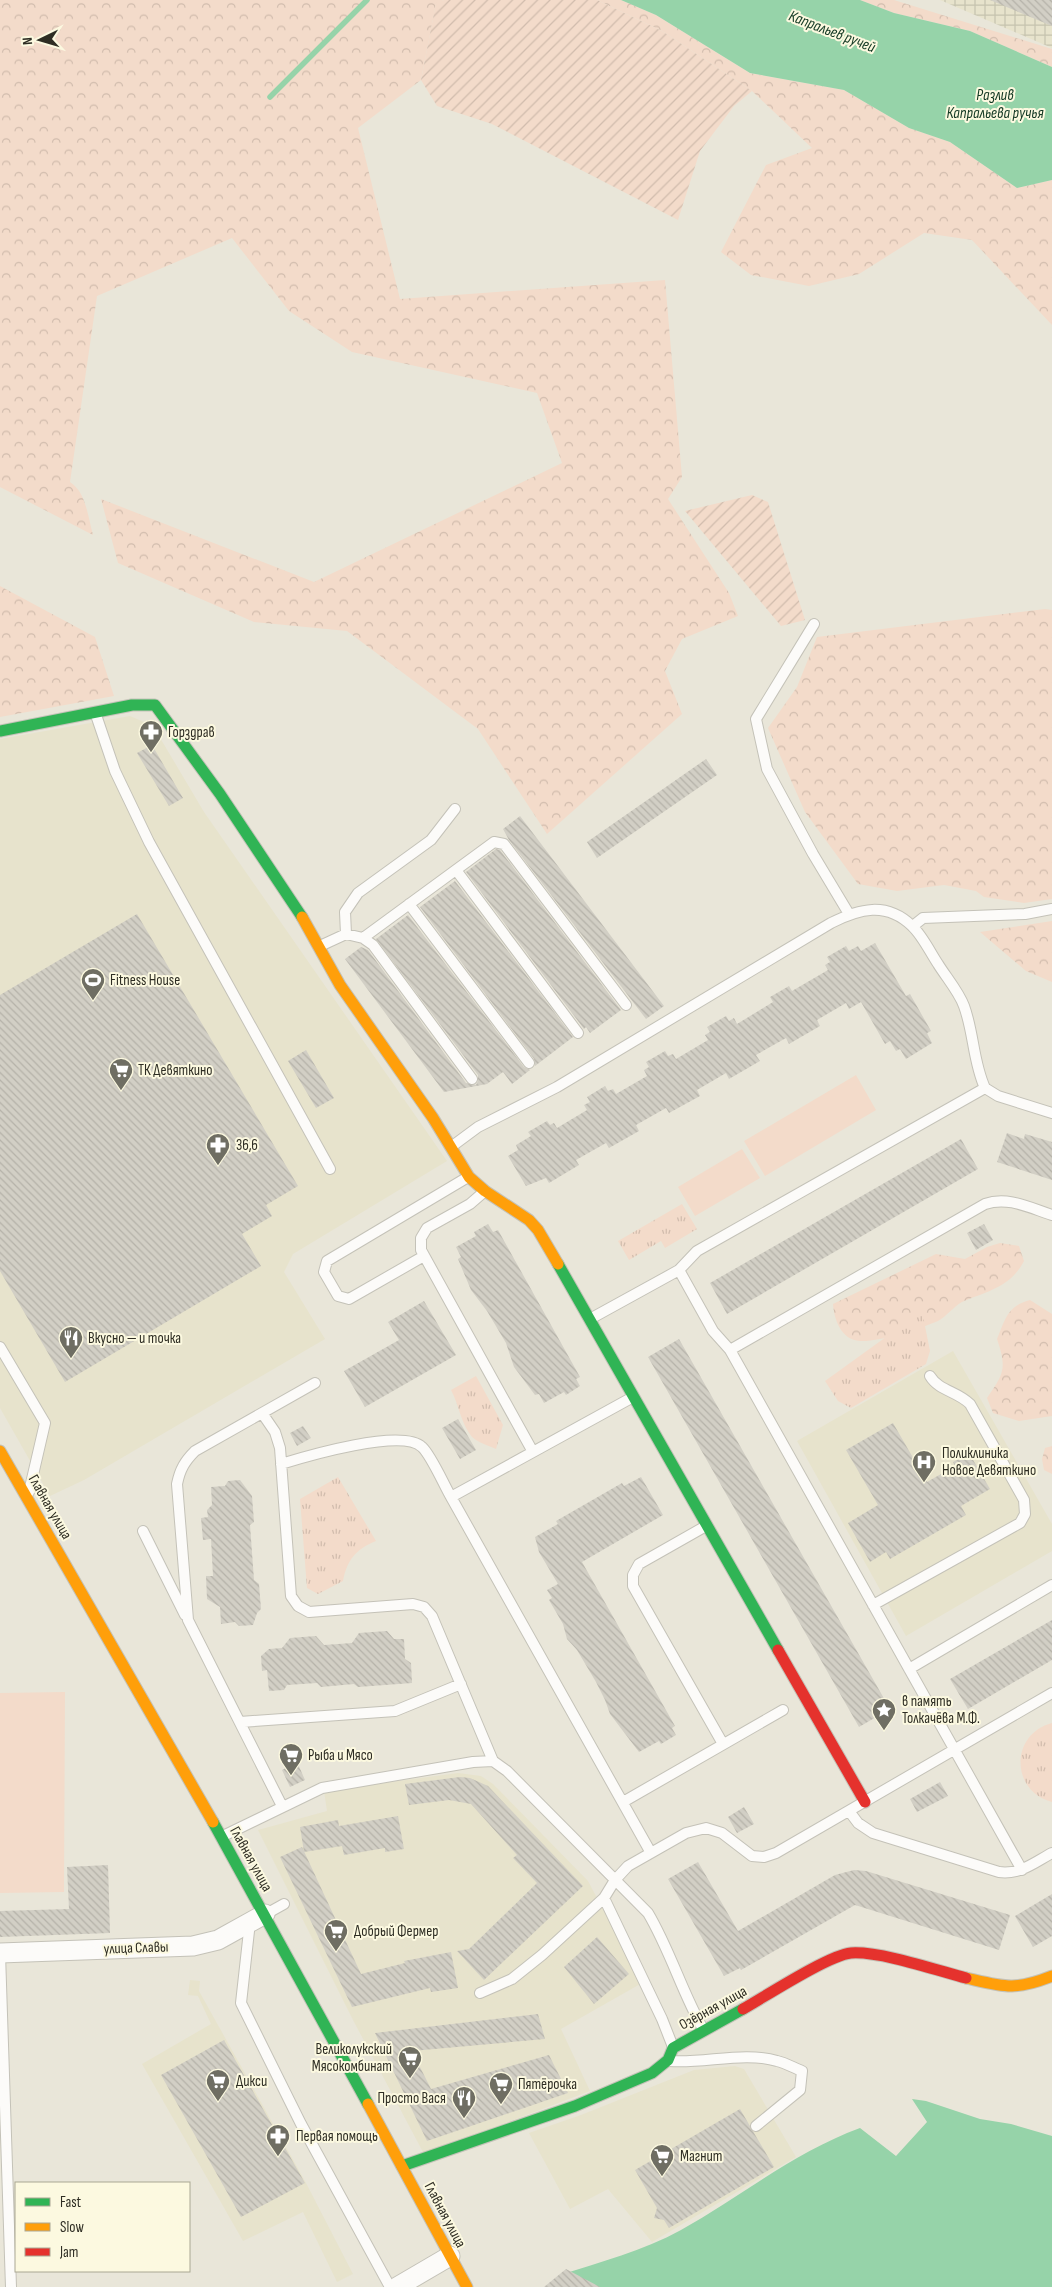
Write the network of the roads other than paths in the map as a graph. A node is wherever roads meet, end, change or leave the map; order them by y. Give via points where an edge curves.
1 (814, 624) dead end
2 (95, 711) junction
3 (0, 731) edge
4 (455, 809) dead end
5 (456, 870) junction
6 (409, 904) junction
7 (1052, 908) edge
8 (849, 914) junction
9 (913, 926) junction
10 (346, 934) junction
11 (363, 938) junction
12 (319, 947) junction
13 (626, 1005) dead end
14 (578, 1032) dead end
15 (529, 1064) dead end
16 (472, 1079) dead end
17 (985, 1088) junction
18 (1052, 1113) edge
19 (451, 1147) junction
20 (330, 1169) dead end
21 (469, 1177) junction
22 (485, 1191) junction
23 (1052, 1215) edge
24 (424, 1256) junction
25 (679, 1270) junction
26 (590, 1320) junction
27 (0, 1347) edge
28 (730, 1350) junction
29 (930, 1376) dead end
30 (315, 1383) dead end
31 (633, 1396) junction
32 (262, 1413) junction
33 (0, 1451) edge
34 (533, 1452) junction
35 (281, 1464) junction
36 (451, 1497) junction
37 (28, 1498) junction
38 (707, 1526) junction
39 (143, 1531) dead end
40 (1052, 1585) edge
41 (873, 1605) junction
42 (188, 1620) junction
43 (909, 1669) junction
44 (461, 1684) junction
45 (1052, 1693) edge
46 (783, 1710) dead end
47 (240, 1722) junction
48 (723, 1744) junction
49 (954, 1749) junction
50 (493, 1761) junction
51 (623, 1802) junction
52 (865, 1802) junction
53 (282, 1806) junction
54 (849, 1811) junction
55 (221, 1837) junction
56 (1052, 1852) edge
57 (651, 1853) junction
58 (1022, 1870) junction
59 (615, 1880) junction
60 (604, 1898) junction
61 (284, 1904) dead end
62 (258, 1918) junction
63 (0, 1954) edge
64 (1052, 1976) edge
65 (480, 1993) dead end
66 (704, 2030) junction
67 (673, 2048) junction
68 (668, 2060) junction
69 (756, 2126) dead end
70 (402, 2166) junction
71 (450, 2256) junction
72 (11, 2287) edge
73 (390, 2287) edge
74 (397, 2287) edge
75 (467, 2287) edge

1 - 8 lane via 756,720 767,769
2 - 3 street
2 - 12 street via 132,705 155,706 220,794
2 - 20 lane via 115,771 149,842
4 - 10 lane via 430,840 358,893 345,912
5 - 6 lane
5 - 13 lane via 494,842 504,844
5 - 14 lane
6 - 11 lane
6 - 15 lane
7 - 9 lane via 1025,914 923,918
8 - 9 lane via 873,908 894,914
8 - 19 lane via 557,1087 478,1127
9 - 17 lane via 964,1004 978,1073
10 - 11 lane
10 - 12 lane
11 - 16 lane via 373,945
12 - 19 street via 340,985
17 - 18 lane via 998,1096
17 - 25 lane via 697,1251
19 - 21 street
21 - 22 street
21 - 24 lane via 327,1261 324,1272 338,1296 349,1299
22 - 24 lane via 470,1204 427,1228 421,1238
22 - 26 street via 529,1220 538,1230
23 - 28 lane via 1006,1200 985,1204
24 - 34 lane
25 - 26 lane
25 - 28 lane via 714,1331
26 - 31 street
27 - 37 lane via 44,1423
28 - 41 lane
29 - 41 lane via 935,1385 961,1396 970,1404 1024,1500 1024,1514 1020,1524
30 - 32 lane
31 - 34 lane
31 - 38 street
32 - 35 lane via 275,1432
32 - 42 lane via 195,1451 180,1470 177,1484
33 - 37 street, Главная улица
34 - 36 lane
35 - 36 lane via 343,1446 411,1440 423,1448
35 - 44 lane via 291,1596 298,1606 309,1612 413,1604 424,1607 432,1616
36 - 51 lane
37 - 55 street, Главная улица
38 - 48 lane via 639,1564 632,1575 633,1586
38 - 52 street
39 - 42 lane
40 - 43 lane
41 - 43 lane
42 - 47 lane
43 - 49 lane
44 - 47 lane via 395,1711
44 - 50 lane
45 - 49 lane
46 - 48 lane
47 - 53 lane
48 - 51 lane
49 - 52 lane
49 - 58 lane
50 - 53 lane via 326,1786
50 - 59 lane via 507,1771
51 - 57 lane
52 - 54 lane
53 - 55 lane
54 - 57 lane via 764,1857 752,1856 722,1833 706,1828 686,1833
54 - 58 lane via 858,1823 873,1833 1000,1872 1010,1874
55 - 62 street, Главная улица
56 - 58 lane
57 - 59 lane via 628,1866
59 - 60 lane
59 - 66 lane via 648,1913
60 - 65 lane via 512,1979
60 - 67 lane
61 - 62 lane
62 - 63 street, улица Славы via 218,1940 193,1946 165,1941
62 - 70 street, Главная улица
62 - 73 lane via 241,2004 301,2124
63 - 72 lane
64 - 66 street, Озёрная улица via 1027,1986 1008,1988 868,1953 849,1953 832,1958
66 - 67 street, Озёрная улица
67 - 68 street, Озёрная улица
68 - 69 lane via 688,2063 735,2058 776,2060 802,2071 800,2090
68 - 70 street via 652,2073 575,2106
70 - 71 street, Главная улица
71 - 74 street
71 - 75 street, Главная улица

